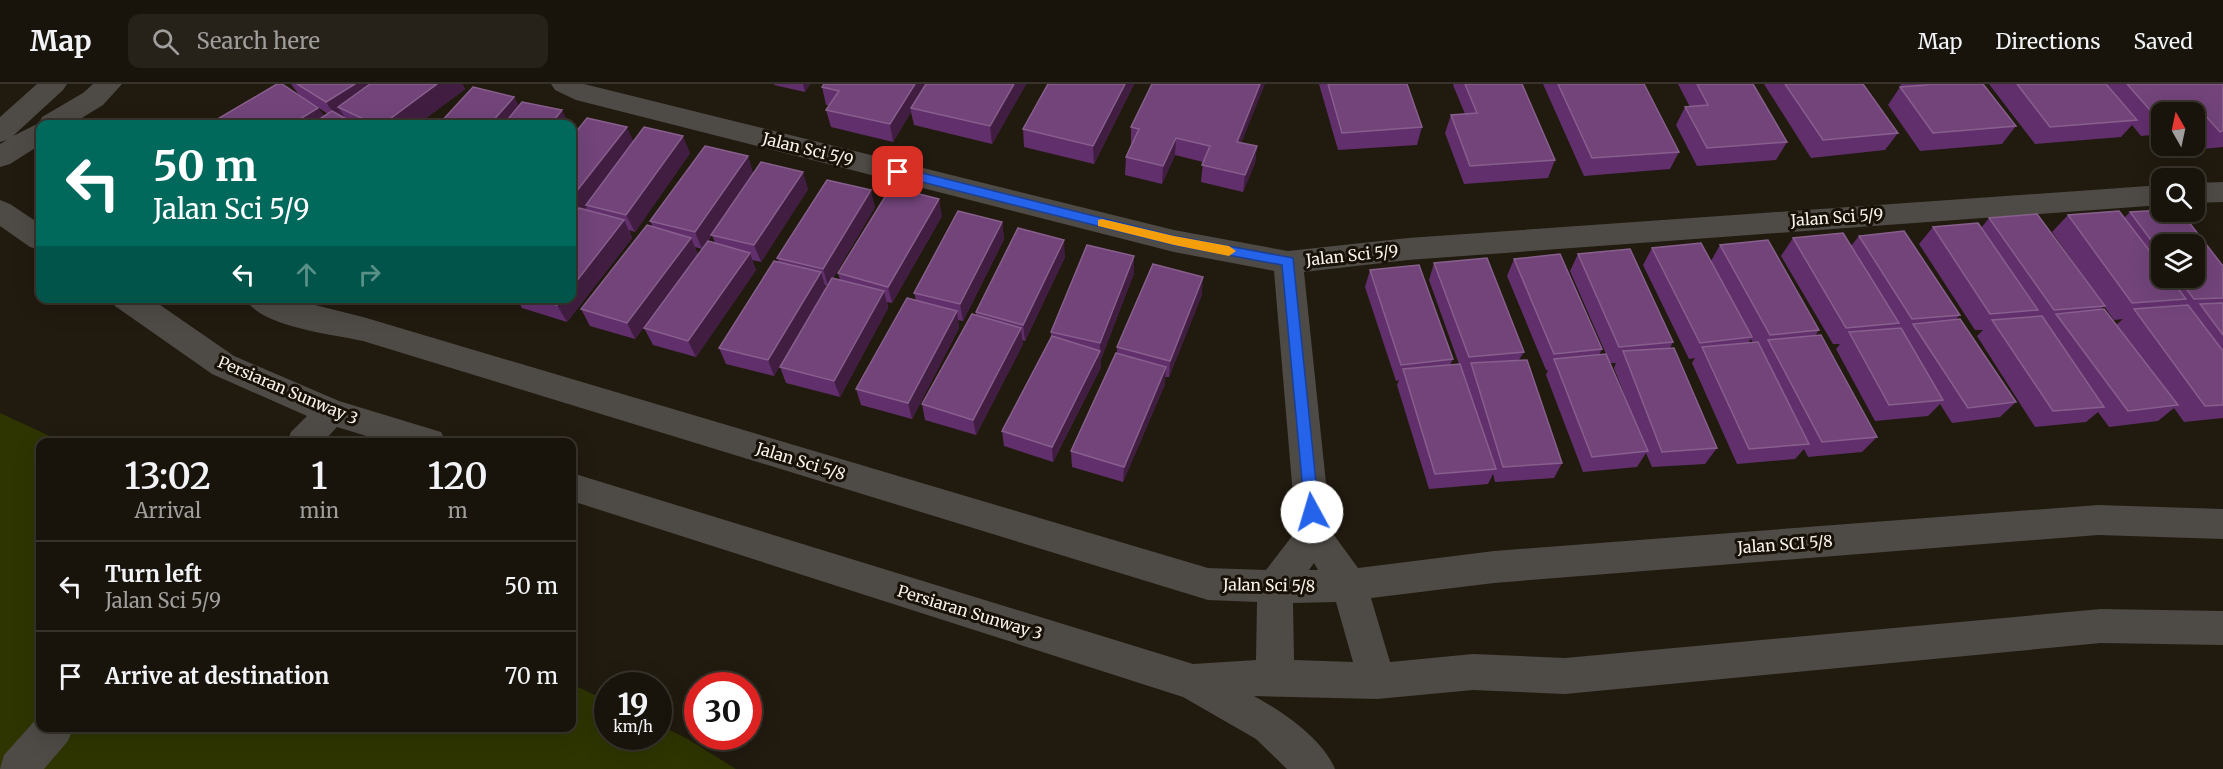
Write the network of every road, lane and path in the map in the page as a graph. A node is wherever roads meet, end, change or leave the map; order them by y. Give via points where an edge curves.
1 (54, 84) edge
2 (109, 84) edge
3 (564, 84) edge
4 (59, 120) edge
5 (0, 132) edge
6 (36, 134) edge
7 (0, 157) edge
8 (2223, 192) edge
9 (2205, 193) edge
10 (2151, 196) edge
11 (0, 211) edge
12 (36, 236) edge
13 (1288, 262) junction
14 (133, 303) edge
15 (269, 303) edge
16 (331, 412) junction
17 (307, 438) edge
18 (416, 438) edge
19 (576, 488) edge
20 (2223, 524) edge
21 (1314, 535) junction
22 (1349, 585) junction
23 (1275, 587) junction
24 (2223, 628) edge
25 (1275, 677) junction
26 (1377, 681) junction
27 (1193, 682) junction
28 (50, 732) edge
29 (18, 769) edge
30 (1315, 769) edge

1 - 5 street
2 - 4 street
3 - 13 street, Jalan Sci 5/9 via 576,91 1174,241
6 - 7 street
8 - 9 street
10 - 13 street, Jalan Sci 5/9 via 1408,249
11 - 12 street
13 - 21 street
14 - 16 street, Persiaran Sunway 3 via 224,365
15 - 23 street, Jalan Sci 5/8 via 285,312 363,329 1208,584
16 - 17 street
16 - 18 street, Persiaran Sunway 3
19 - 27 street, Persiaran Sunway 3
20 - 22 street, Jalan SCI 5/8 via 2098,520 1506,566
21 - 22 street
21 - 23 street
22 - 23 street, Jalan Sci 5/8
22 - 26 street
23 - 25 street
24 - 26 street, Persiaran Sunway 3 via 2101,626 1565,676 1473,672
25 - 26 street, Persiaran Sunway 3
25 - 27 street, Persiaran Sunway 3
27 - 30 street via 1269,726
28 - 29 street

